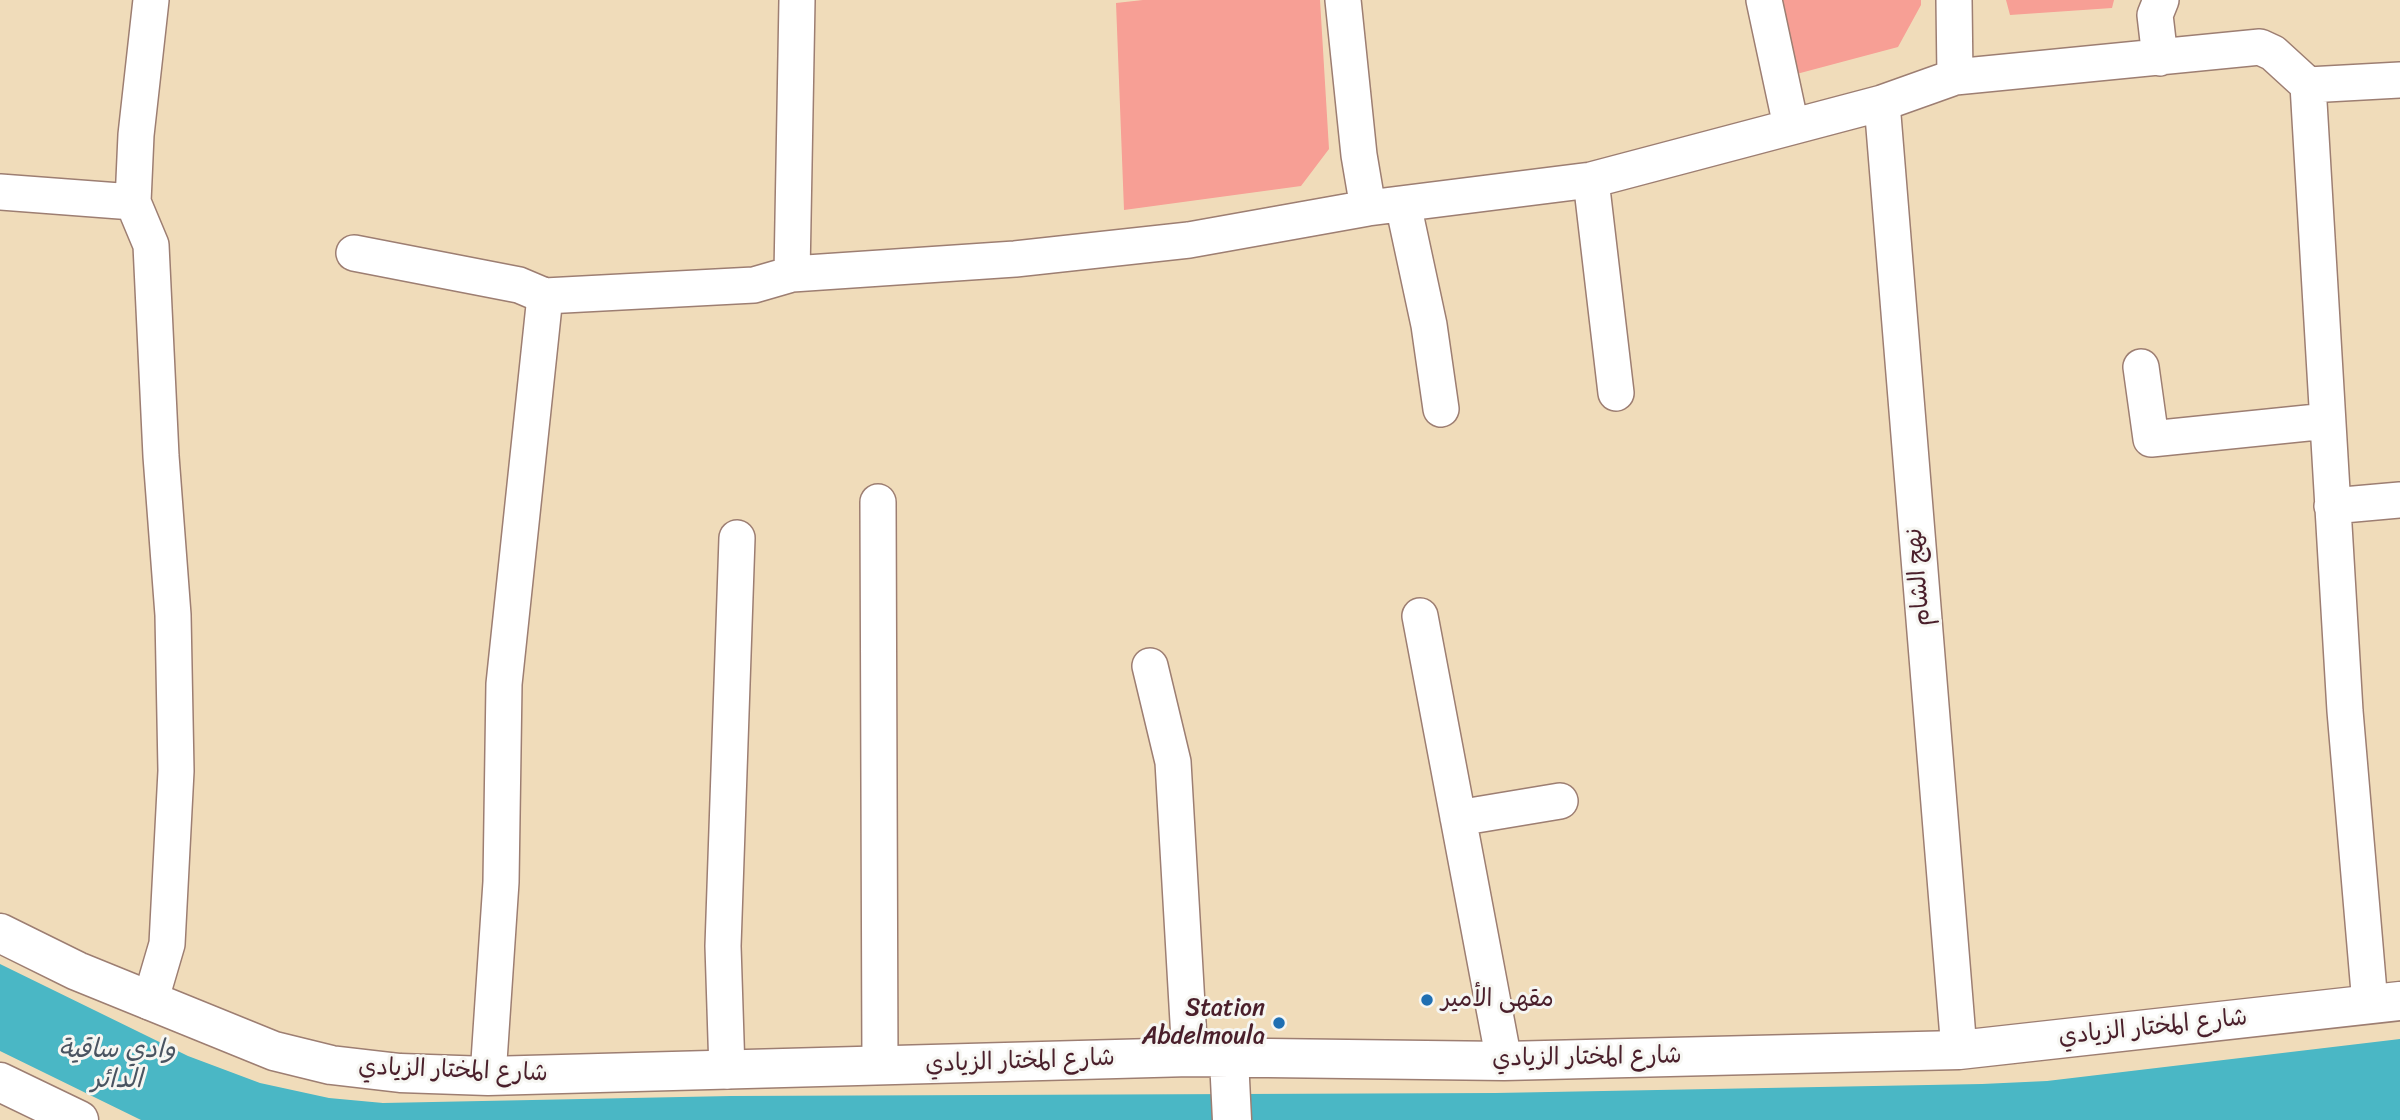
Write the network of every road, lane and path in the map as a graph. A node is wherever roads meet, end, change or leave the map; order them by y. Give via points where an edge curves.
1 (151, 0) edge
2 (797, 0) edge
3 (1343, 0) edge
4 (1764, 0) edge
5 (1954, 0) edge
6 (2161, 0) edge
7 (2160, 58) junction
8 (1955, 77) junction
9 (2400, 80) edge
10 (2308, 85) junction
11 (1882, 103) junction
12 (1791, 126) junction
13 (1591, 180) junction
14 (0, 192) edge
15 (133, 202) junction
16 (1404, 204) junction
17 (1368, 208) junction
18 (354, 253) dead end
19 (792, 274) junction
20 (545, 296) junction
21 (2141, 367) dead end
22 (1616, 393) dead end
23 (1441, 409) dead end
24 (2327, 421) junction
25 (2400, 500) edge
26 (878, 502) dead end
27 (2332, 506) junction
28 (737, 538) dead end
29 (1420, 616) dead end
30 (1150, 666) dead end
31 (1560, 802) dead end
32 (1458, 818) junction
33 (0, 933) edge
34 (150, 1002) junction
35 (2385, 1003) edge
36 (1959, 1050) junction
37 (1191, 1057) junction
38 (1229, 1059) junction
39 (1504, 1061) junction
40 (880, 1066) junction
41 (727, 1071) junction
42 (488, 1076) junction
43 (19, 1100) edge
44 (79, 1120) edge
45 (1232, 1120) edge

1 - 15 street
2 - 19 street
3 - 17 street
4 - 12 street
5 - 8 street
6 - 7 street via 2155,15
7 - 8 street
7 - 10 street via 2260,47
8 - 11 street
9 - 10 street
10 - 24 street
11 - 12 street
11 - 36 street, نهج الشام
12 - 13 street
13 - 16 street
13 - 22 street
14 - 15 street
15 - 34 street via 151,245 176,745 166,944
16 - 17 street
16 - 23 street
17 - 19 street via 1176,241 1015,259
18 - 20 street via 519,285
19 - 20 street via 754,285
20 - 42 street via 505,684 501,882
21 - 24 street via 2151,439
24 - 27 street
25 - 27 street
26 - 40 street
27 - 35 street via 2345,711
28 - 41 street via 723,946
29 - 32 street
30 - 37 street via 1173,762
31 - 32 street
32 - 39 street
33 - 34 main road, شارع المختار الزيادي
34 - 42 main road, شارع المختار الزيادي via 274,1051 331,1065
35 - 36 main road, شارع المختار الزيادي
36 - 39 main road, شارع المختار الزيادي
37 - 38 main road, شارع المختار الزيادي
37 - 40 main road, شارع المختار الزيادي
38 - 39 main road, شارع المختار الزيادي
38 - 45 main road
40 - 41 main road, شارع المختار الزيادي
41 - 42 main road, شارع المختار الزيادي
43 - 44 main road

